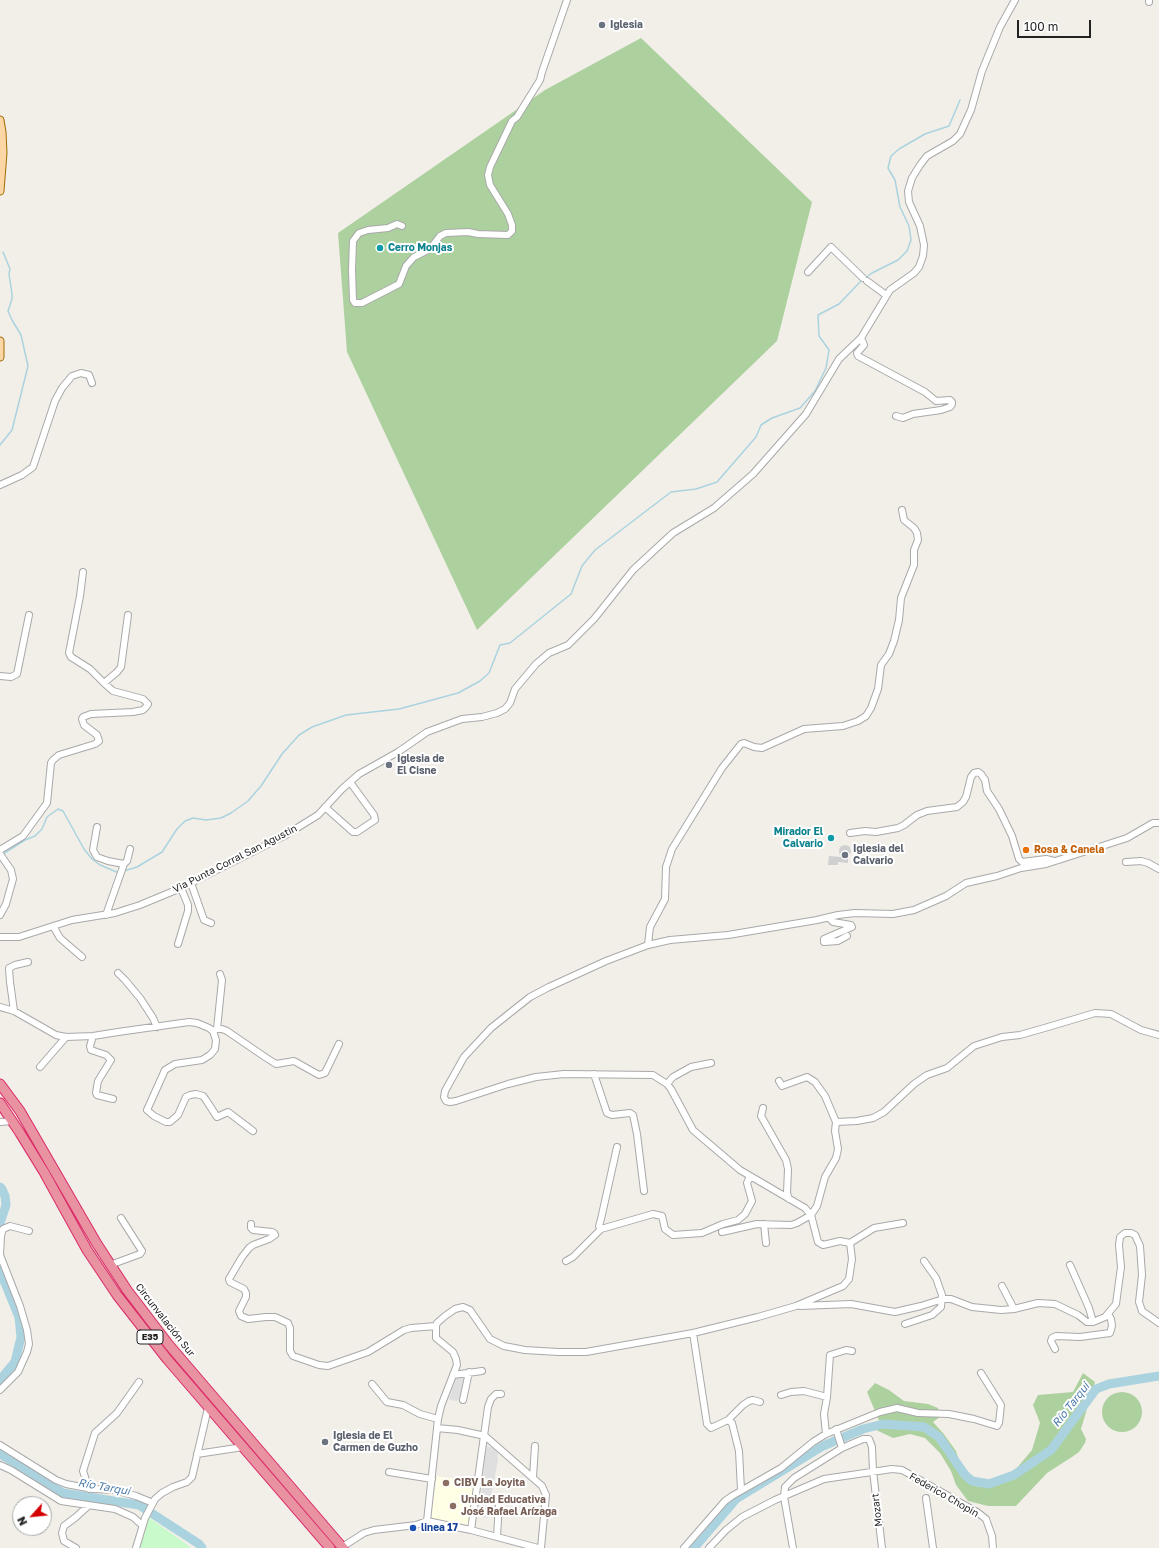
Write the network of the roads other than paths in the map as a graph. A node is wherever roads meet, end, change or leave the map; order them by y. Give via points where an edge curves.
1 (567, 0) edge
2 (1015, 0) edge
3 (0, 120) edge
4 (0, 191) edge
5 (402, 226) dead end
6 (808, 272) dead end
7 (886, 295) junction
8 (861, 338) junction
9 (0, 340) edge
10 (0, 357) edge
11 (92, 383) dead end
12 (896, 416) dead end
13 (0, 485) edge
14 (902, 510) dead end
15 (83, 572) dead end
16 (29, 615) dead end
17 (128, 615) dead end
18 (0, 676) edge
19 (104, 683) junction
20 (350, 782) junction
21 (325, 807) junction
22 (1159, 823) edge
23 (97, 827) dead end
24 (850, 833) dead end
25 (130, 849) dead end
26 (0, 850) edge
27 (2, 857) edge
28 (1054, 861) junction
29 (1126, 862) dead end
30 (124, 864) junction
31 (1159, 869) edge
32 (191, 883) junction
33 (181, 888) junction
34 (0, 915) edge
35 (106, 915) junction
36 (829, 918) junction
37 (211, 923) dead end
38 (53, 926) junction
39 (847, 936) dead end
40 (0, 937) edge
41 (178, 944) dead end
42 (648, 945) junction
43 (82, 958) dead end
44 (28, 962) dead end
45 (118, 973) dead end
46 (220, 974) dead end
47 (0, 1007) edge
48 (14, 1011) junction
49 (157, 1027) junction
50 (215, 1030) junction
51 (1159, 1035) edge
52 (94, 1036) junction
53 (66, 1037) junction
54 (339, 1044) dead end
55 (711, 1063) dead end
56 (40, 1068) dead end
57 (594, 1074) junction
58 (779, 1081) dead end
59 (0, 1084) edge
60 (667, 1084) junction
61 (113, 1099) dead end
62 (0, 1103) edge
63 (763, 1108) dead end
64 (12, 1121) junction
65 (0, 1122) edge
66 (836, 1122) junction
67 (253, 1131) dead end
68 (617, 1147) dead end
69 (750, 1176) junction
70 (644, 1191) dead end
71 (789, 1199) junction
72 (811, 1215) junction
73 (121, 1218) dead end
74 (903, 1223) dead end
75 (250, 1224) dead end
76 (764, 1224) junction
77 (601, 1229) junction
78 (29, 1231) dead end
79 (722, 1232) dead end
80 (766, 1243) dead end
81 (850, 1243) junction
82 (566, 1261) dead end
83 (924, 1261) dead end
84 (110, 1265) junction
85 (1070, 1265) dead end
86 (1002, 1286) dead end
87 (942, 1299) junction
88 (796, 1306) junction
89 (1014, 1309) junction
90 (1108, 1314) junction
91 (1093, 1322) junction
92 (1159, 1323) edge
93 (905, 1324) dead end
94 (436, 1326) junction
95 (693, 1333) junction
96 (1054, 1349) dead end
97 (852, 1351) dead end
98 (482, 1371) dead end
99 (469, 1372) junction
100 (980, 1373) dead end
101 (453, 1375) junction
102 (139, 1382) dead end
103 (372, 1384) dead end
104 (0, 1390) edge
105 (501, 1394) dead end
106 (781, 1395) dead end
107 (827, 1397) junction
108 (463, 1400) dead end
109 (760, 1402) dead end
110 (208, 1408) junction
111 (438, 1419) junction
112 (728, 1420) junction
113 (437, 1428) junction
114 (837, 1431) junction
115 (826, 1434) junction
116 (485, 1436) junction
117 (0, 1445) edge
118 (535, 1446) dead end
119 (243, 1447) junction
120 (842, 1447) junction
121 (197, 1454) junction
122 (0, 1464) edge
123 (873, 1471) junction
124 (389, 1472) dead end
125 (533, 1477) junction
126 (432, 1479) junction
127 (89, 1489) junction
128 (741, 1490) junction
129 (784, 1497) junction
130 (926, 1498) dead end
131 (499, 1502) dead end
132 (151, 1505) junction
133 (88, 1506) junction
134 (427, 1521) junction
135 (142, 1525) junction
136 (471, 1530) junction
137 (497, 1537) junction
138 (343, 1547) edge
139 (76, 1548) edge
140 (136, 1548) edge
141 (330, 1548) edge
142 (539, 1548) edge
143 (684, 1548) edge
144 (709, 1548) edge
145 (793, 1548) edge
146 (882, 1548) edge
147 (933, 1548) edge
148 (993, 1548) edge

1 - 5 street via 540,80 512,121 494,156 488,175 493,191 508,214 512,231 508,235 446,233 440,236 430,249 414,257 406,266 399,284 362,303 355,303 353,241 359,233 368,230 388,228 397,224
2 - 7 street, Via Punta Corral San Agustin via 1000,27 960,134 927,156 912,178 908,191 909,202 920,226 924,245 923,256 914,273
3 - 4 main road via 3,153
6 - 7 street via 831,247 865,280
7 - 8 street, Via Punta Corral San Agustin
8 - 12 street via 864,345 857,353 858,356 925,392 936,401 952,402 950,407 941,410 903,418
8 - 20 street, Via Punta Corral San Agustin via 839,359 806,414 753,474 714,508 673,533 633,570 594,619 568,645 550,653 536,664 515,690 510,703 504,709 482,718 462,719 427,732
9 - 10 main road
11 - 13 street via 89,374 72,376 55,401 33,467
14 - 42 street via 904,520 914,528 918,540 914,550 914,565 901,598 894,641 889,654 881,664 878,689 872,708 858,721 843,726 804,730 762,748 740,744 722,768 672,849 666,867 664,899 650,927
15 - 19 street via 69,653
16 - 18 street via 16,674 11,678
17 - 19 street via 121,667
19 - 26 street via 113,691 143,699 148,704 143,710 133,712 91,714 83,717 84,725 96,735 98,742 59,755 53,760 47,802 23,836
20 - 21 street, Via Punta Corral San Agustin
20 - 21 street via 374,815 374,820 353,832
21 - 32 street, Via Punta Corral San Agustin via 318,815 284,836
22 - 28 street via 1153,823 1127,838
23 - 30 street via 94,854 101,859
24 - 28 street via 898,828 928,811 957,807 966,797 971,777 978,772 985,780 987,791 1012,836 1019,859 1022,862 1046,859
25 - 30 street
27 - 34 street via 11,870 13,879
28 - 36 street via 966,883 946,896 914,910 892,914 855,913
29 - 31 street via 1141,861
30 - 35 street
32 - 33 street, Via Punta Corral San Agustin
32 - 37 street via 204,920
33 - 35 street, Via Punta Corral San Agustin via 140,905
33 - 41 street via 188,912
35 - 38 street, Via Punta Corral San Agustin via 72,920
36 - 39 street via 833,922 852,927 824,939 824,942 838,941
36 - 42 street
38 - 40 street, Via Punta Corral San Agustin via 19,937
38 - 43 street via 60,938
42 - 57 street via 606,961 530,997 491,1028 464,1057 444,1097 450,1102 536,1077
44 - 48 street via 9,968
45 - 49 street via 140,998
46 - 50 street via 222,980
47 - 48 street
48 - 53 street via 56,1035
49 - 50 street via 197,1023
49 - 52 street
50 - 54 street via 227,1031 276,1064 294,1061 319,1076 325,1073
50 - 67 street via 215,1049 210,1055 202,1060 175,1064 165,1070 147,1110 154,1116 170,1122 178,1115 186,1097 196,1094 203,1096 217,1117 228,1112
51 - 66 street via 1140,1030 1111,1014 1095,1013 1020,1034 1002,1036 974,1046 947,1068 914,1084 874,1118
52 - 53 street
52 - 61 street via 91,1050 106,1055 111,1060 98,1081 96,1093
53 - 56 street
55 - 60 street via 691,1067 673,1077
57 - 60 street via 653,1075
57 - 70 street via 607,1113 633,1115
58 - 66 street via 782,1086 807,1078 814,1082 825,1096
59 - 84 highway, Circunvalación Sur / E35 via 20,1111
60 - 69 street via 693,1130
62 - 64 highway, E35
63 - 71 street via 763,1122 786,1160
64 - 65 street
64 - 110 highway, E35 via 117,1295
66 - 72 street via 836,1158 825,1177 817,1206
68 - 77 street via 600,1220
69 - 71 street
69 - 77 street via 747,1183 752,1201 745,1214 738,1220 708,1231 673,1235 665,1229 662,1216 653,1214
71 - 72 street via 805,1208
72 - 76 street via 791,1225
72 - 81 street via 818,1242 823,1245 840,1241
73 - 84 street via 142,1251
74 - 81 street via 874,1228
75 - 94 street via 253,1230 275,1234 249,1248 230,1276 232,1284 244,1289 246,1293 239,1311 248,1319 266,1317 288,1323 290,1351 293,1356 328,1366 368,1352 404,1330
76 - 79 street via 748,1225
76 - 80 street
77 - 82 street
78 - 104 street via 10,1226 3,1229 1,1236 0,1255 20,1306 29,1344 18,1372
81 - 88 street via 852,1259 849,1279 845,1284
83 - 87 street via 936,1278
84 - 138 highway, Circunvalación Sur / E35 via 169,1345
85 - 91 street
86 - 89 street
87 - 88 street via 895,1312 851,1304
87 - 89 street via 951,1299 972,1307
87 - 93 street via 941,1307 932,1315
88 - 95 street
89 - 91 street via 1038,1303 1056,1304 1087,1322
90 - 91 street via 1105,1318
90 - 92 street via 1116,1304 1121,1267 1120,1237 1125,1232 1131,1233 1135,1235 1140,1246 1142,1275 1139,1302 1142,1311
90 - 96 street via 1112,1326 1110,1334 1056,1336 1051,1341
94 - 95 street via 445,1316 463,1307 470,1310 496,1343 525,1350 558,1352 586,1352
94 - 101 street via 436,1338 453,1352 456,1359 457,1365
95 - 112 street via 707,1424 711,1428
97 - 107 street via 846,1350 830,1355
98 - 99 street
99 - 101 street
99 - 108 street
100 - 114 street via 1001,1405 997,1426 949,1414 918,1413 897,1408 880,1412
101 - 111 street
102 - 127 street via 117,1413 95,1433 83,1471
103 - 111 street via 387,1402 403,1405 420,1414
105 - 116 street via 496,1394 491,1399
106 - 107 street via 804,1391
107 - 115 street via 824,1414
109 - 112 street via 749,1401
110 - 119 highway, E35
110 - 121 street
111 - 113 street
112 - 128 street via 732,1423 738,1446
113 - 116 street
113 - 126 street
114 - 115 street
114 - 120 street
115 - 128 street via 781,1468
116 - 125 street
116 - 136 street
117 - 127 street via 56,1480
118 - 125 street
119 - 121 street
119 - 141 highway, E35
120 - 123 street, Mozart via 869,1439
120 - 129 street via 789,1482 785,1487
121 - 132 street via 192,1477 187,1482 162,1493
122 - 133 street via 61,1501
123 - 129 street, Federico Chopin via 824,1479
123 - 146 street, Mozart
123 - 148 street, Federico Chopin via 902,1470 977,1512 986,1519
124 - 126 street
125 - 142 street via 542,1486 546,1495
126 - 134 street
127 - 132 street via 115,1490 136,1496
128 - 143 street via 725,1501
129 - 144 street, Federico Chopin via 742,1517
129 - 145 street
130 - 147 street
131 - 137 street
132 - 135 street
133 - 135 street via 115,1509 133,1517
133 - 139 street via 64,1526 64,1541
134 - 136 street
134 - 138 street via 364,1533
135 - 140 street
136 - 137 street
137 - 142 street

